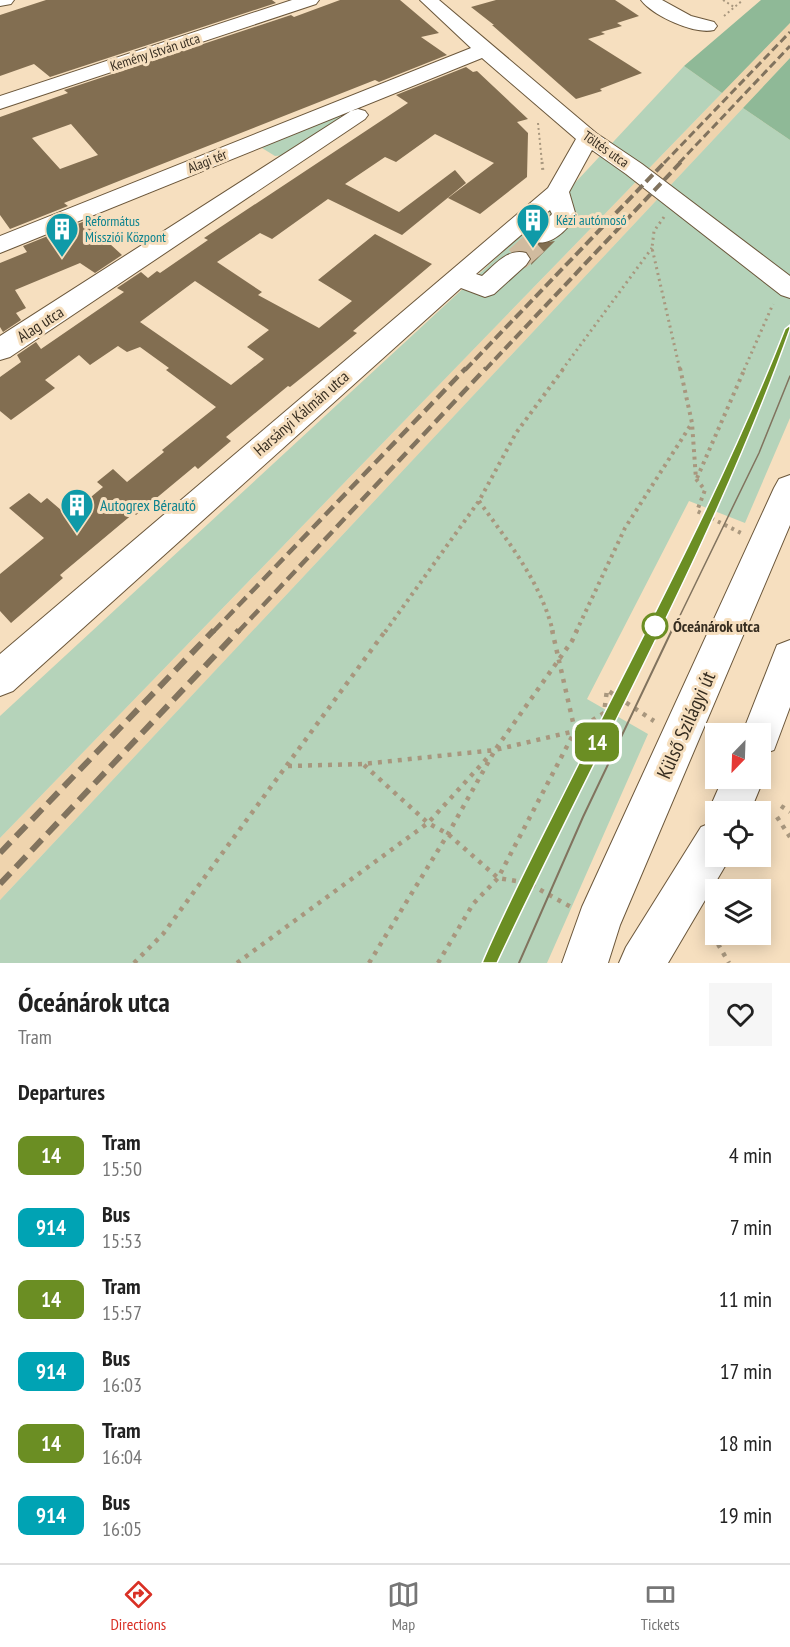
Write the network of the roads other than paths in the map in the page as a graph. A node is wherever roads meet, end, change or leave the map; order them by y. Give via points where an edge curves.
1 (5, 0) edge
2 (310, 0) edge
3 (429, 0) edge
4 (650, 0) edge
5 (0, 2) edge
6 (708, 26) dead end
7 (484, 50) junction
8 (389, 90) junction
9 (0, 104) edge
10 (588, 138) junction
11 (550, 185) junction
12 (543, 236) tunnel mouth
13 (0, 245) edge
14 (517, 259) tunnel mouth
15 (458, 276) junction
16 (790, 289) edge
17 (80, 298) joint
18 (0, 350) edge
19 (790, 488) edge
20 (768, 538) edge
21 (790, 658) edge
22 (0, 678) edge
23 (765, 723) edge
24 (705, 860) edge
25 (585, 963) edge
26 (642, 963) edge

1 - 5 street
2 - 9 street, Kemény István utca
3 - 7 street, Töltés utca
4 - 6 street via 679,18
7 - 8 street, Alagi tér
7 - 10 street, Töltés utca
8 - 13 street, Alagi tér
8 - 17 street, Alagi tér
10 - 11 street, Harsányi Kálmán utca
10 - 16 street, Töltés utca
11 - 12 street via 564,216
11 - 15 street, Harsányi Kálmán utca
14 - 15 street via 485,288
15 - 22 street, Harsányi Kálmán utca
17 - 18 street, Alag utca
19 - 20 street, Külső Szilágyi út
20 - 25 street, Külső Szilágyi út via 598,923
21 - 23 street
24 - 26 street

